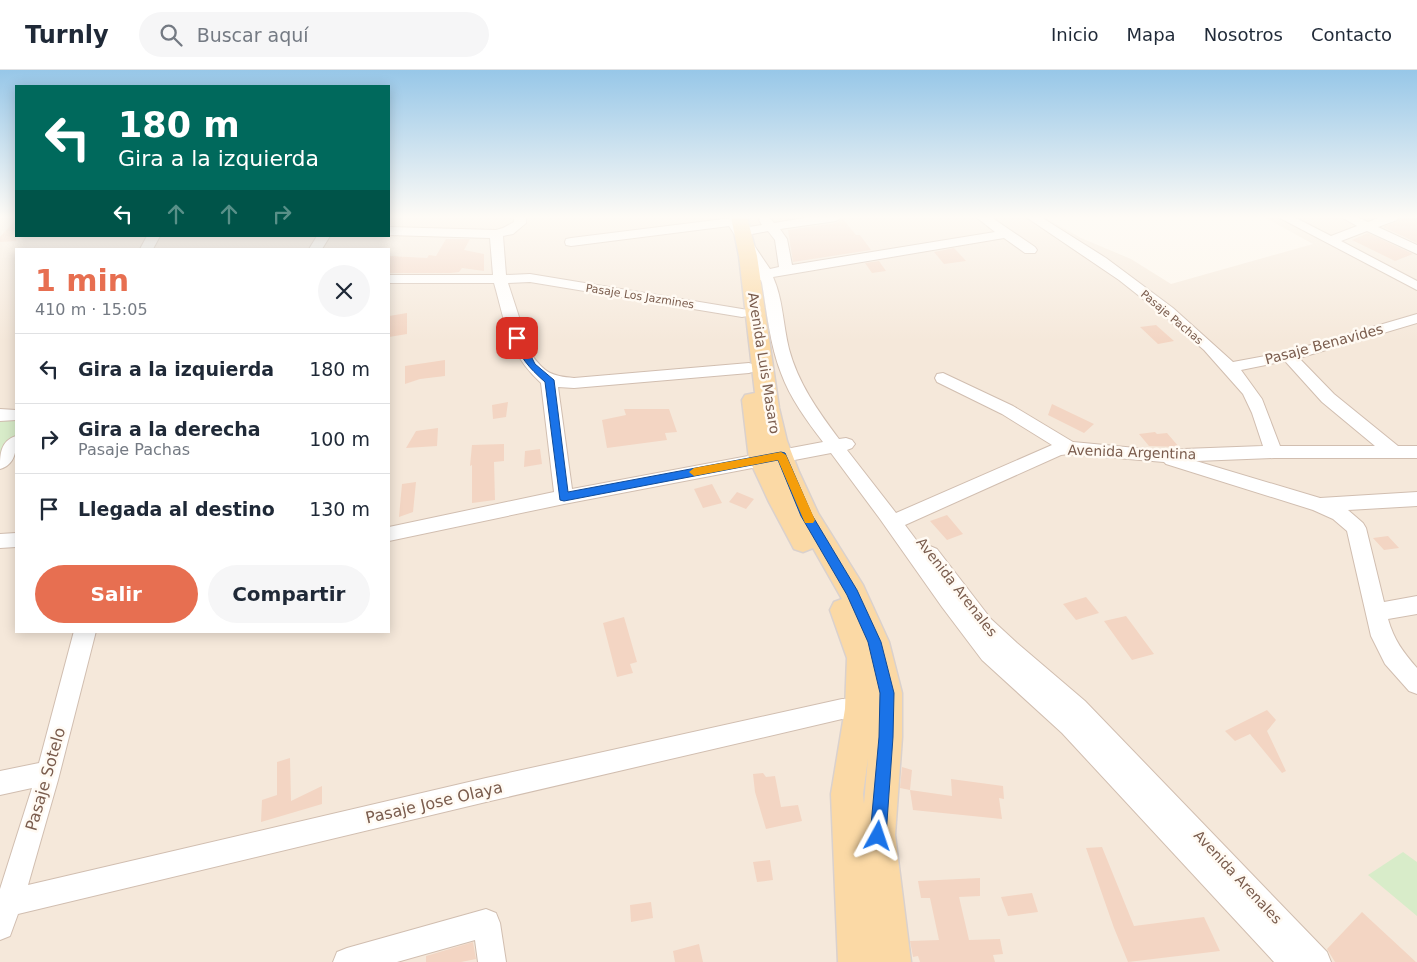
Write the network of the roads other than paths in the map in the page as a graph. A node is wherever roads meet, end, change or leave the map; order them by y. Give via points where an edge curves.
1 (498, 259) edge
2 (757, 259) edge
3 (771, 259) edge
4 (864, 259) edge
5 (1098, 259) edge
6 (1364, 259) edge
7 (763, 276) junction
8 (390, 279) edge
9 (500, 279) junction
10 (1417, 286) edge
11 (742, 313) junction
12 (1417, 318) edge
13 (1289, 356) junction
14 (1230, 367) junction
15 (749, 368) junction
16 (943, 378) dead end
17 (549, 380) junction
18 (0, 415) edge
19 (15, 415) edge
20 (15, 443) edge
21 (841, 445) junction
22 (1069, 448) junction
23 (1274, 452) junction
24 (1417, 452) edge
25 (1395, 453) junction
26 (1157, 456) junction
27 (771, 457) junction
28 (0, 463) edge
29 (564, 497) junction
30 (1417, 499) edge
31 (1320, 505) junction
32 (898, 521) junction
33 (390, 534) edge
34 (15, 540) edge
35 (0, 541) edge
36 (1417, 605) edge
37 (1376, 612) junction
38 (84, 633) edge
39 (1417, 684) edge
40 (860, 709) junction
41 (887, 712) junction
42 (48, 773) junction
43 (0, 783) edge
44 (9, 902) junction
45 (0, 926) edge
46 (347, 962) edge
47 (492, 962) edge
48 (857, 962) edge
49 (892, 962) edge
50 (1293, 962) edge
51 (1317, 962) edge

1 - 9 street
2 - 7 main road, Avenida Luis Masaro
3 - 7 street
4 - 7 street
5 - 14 street, Pasaje Pachas via 1186,326
6 - 10 street
7 - 11 main road, Avenida Luis Masaro
7 - 21 street via 775,308 789,374 801,398
7 - 27 main road, Avenida Luis Masaro
8 - 9 street, Pasaje Los Jazmines
9 - 11 street, Pasaje Los Jazmines via 530,278
9 - 17 street via 524,355
11 - 15 main road, Avenida Luis Masaro
12 - 13 street, Pasaje Benavides
13 - 14 street, Pasaje Benavides
13 - 25 street via 1328,398
14 - 23 street, Pasaje Pachas via 1251,393
15 - 17 street via 574,383
15 - 27 main road, Avenida Luis Masaro via 757,442
16 - 22 street via 1029,422
17 - 29 street
18 - 19 street
20 - 28 street
21 - 27 street
21 - 32 street
22 - 26 street, Avenida Argentina
22 - 32 street, Avenida Argentina via 1050,452
23 - 25 street, Avenida Argentina
23 - 26 street, Avenida Argentina
24 - 25 street, Avenida Argentina
26 - 31 street
27 - 29 street
27 - 40 main road, Avenida Luis Masaro via 780,502 847,616 860,658
27 - 41 main road, Avenida Luis Masaro via 853,593 875,642 887,693
29 - 33 street
30 - 31 street
31 - 37 street via 1340,514 1356,528
32 - 50 street via 949,601 990,653 1070,725
32 - 51 street, Avenida Arenales via 984,625 1077,708
34 - 35 street
36 - 37 street
37 - 39 street via 1386,645
38 - 42 street, Pasaje Sotelo
40 - 41 street, Pasaje Jose Olaya
40 - 44 street, Pasaje Jose Olaya via 842,709 495,787
40 - 48 main road, Avenida Luis Masaro via 847,794
41 - 49 main road, Avenida Luis Masaro via 878,836
42 - 43 street
42 - 44 street, Pasaje Sotelo
44 - 45 street, Pasaje Sotelo
46 - 47 street via 486,924

